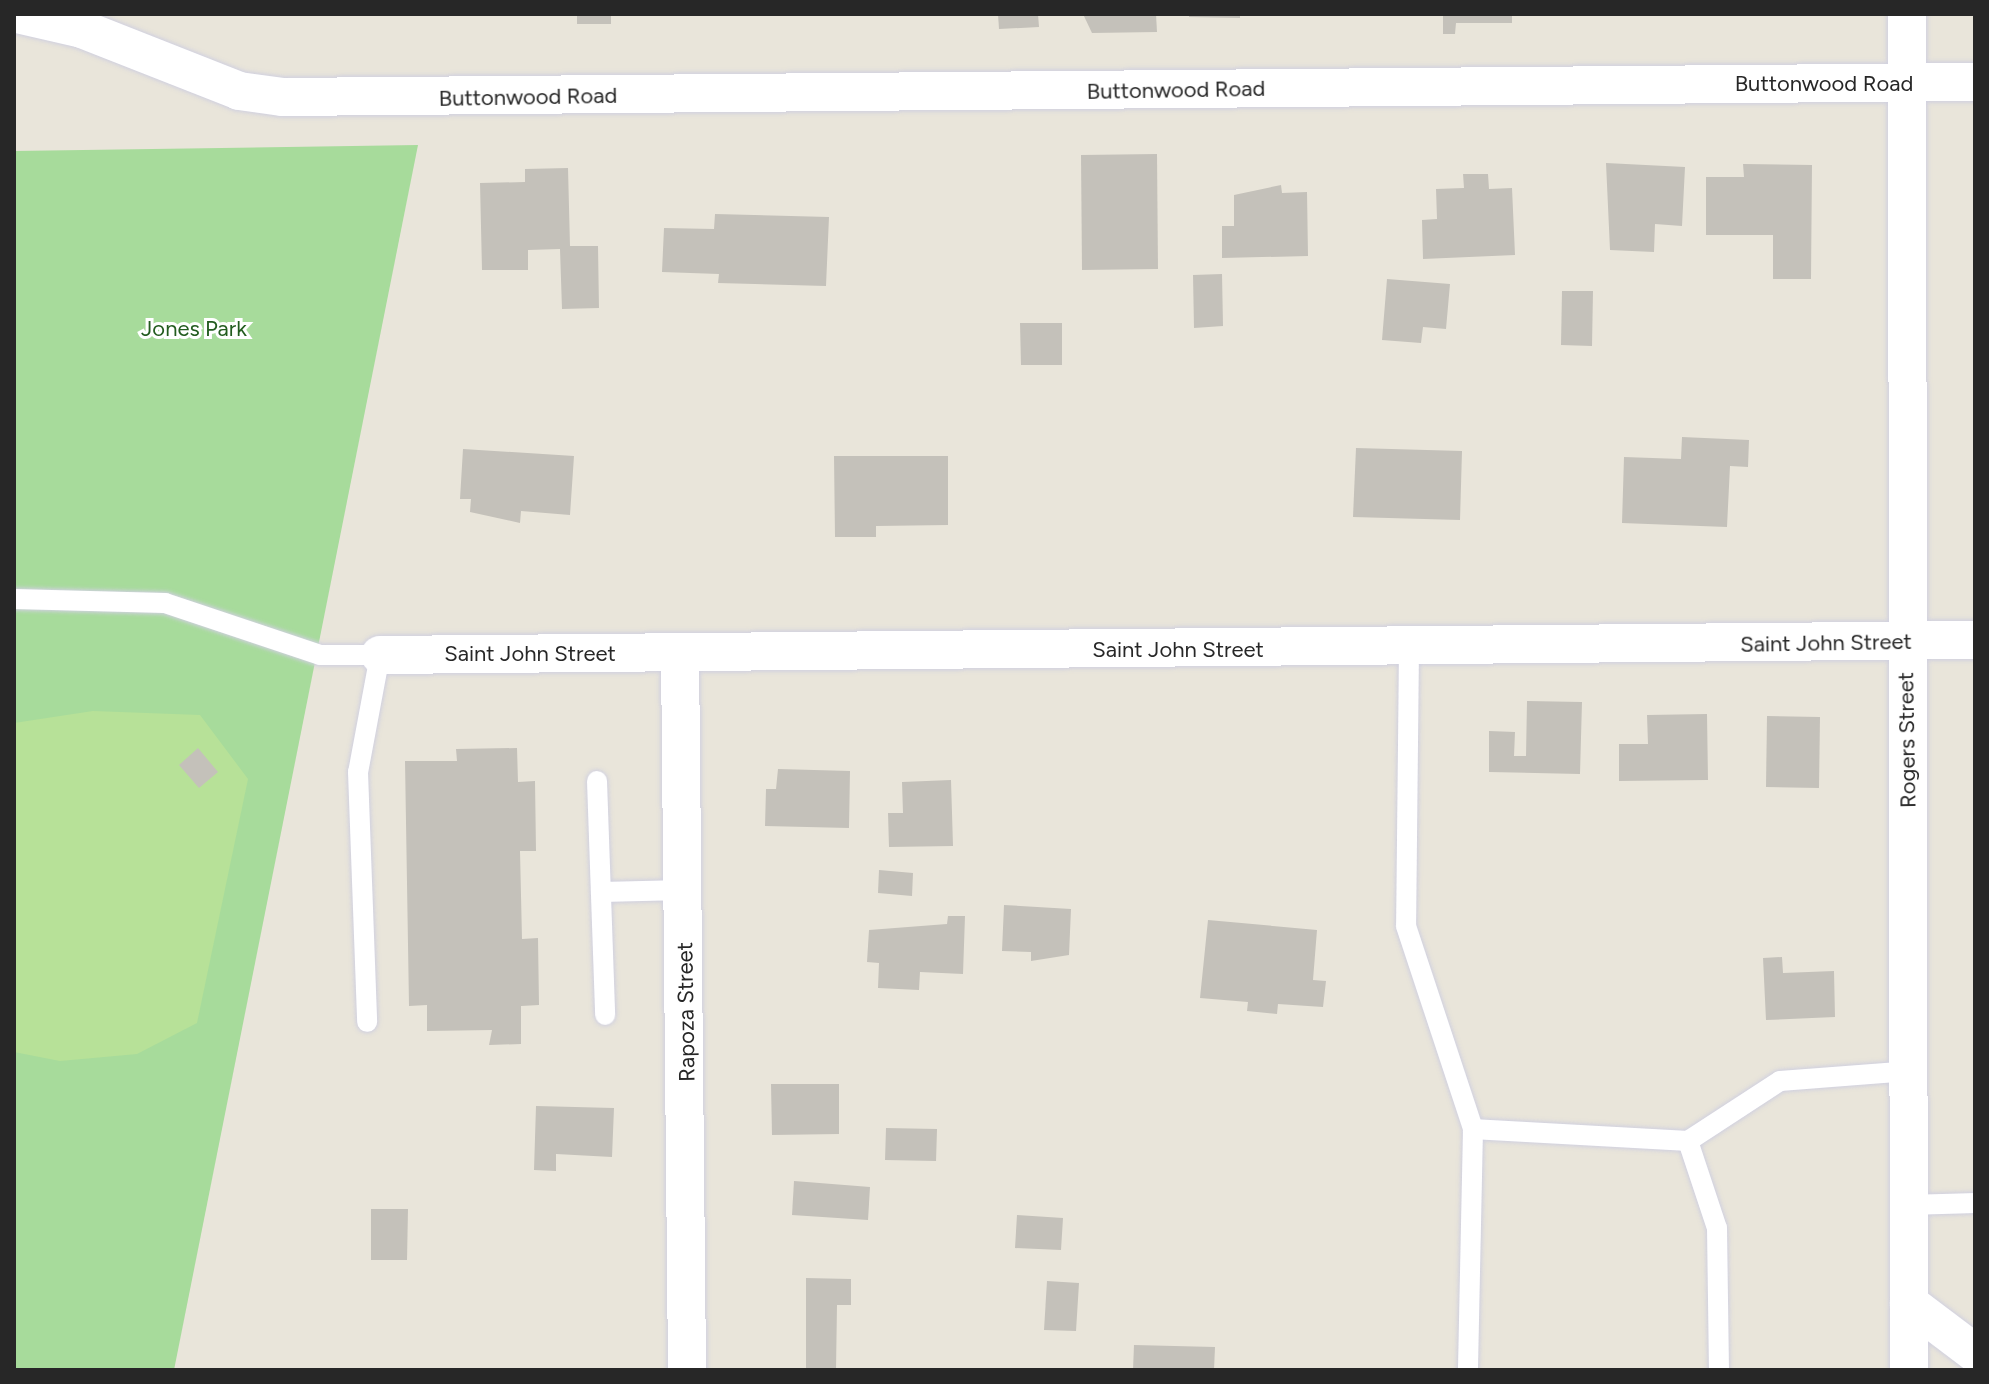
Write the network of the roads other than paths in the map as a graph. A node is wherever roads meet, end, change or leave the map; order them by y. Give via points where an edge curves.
1 (17, 14) edge
2 (1907, 14) edge
3 (1975, 82) edge
4 (1907, 83) junction
5 (14, 599) edge
6 (1975, 640) edge
7 (1906, 641) junction
8 (1409, 648) junction
9 (680, 653) junction
10 (380, 655) junction
11 (597, 781) dead end
12 (684, 890) junction
13 (601, 892) junction
14 (605, 1015) dead end
15 (367, 1022) dead end
16 (1909, 1071) junction
17 (1473, 1129) junction
18 (1688, 1141) junction
19 (1975, 1203) edge
20 (1909, 1205) junction
21 (1909, 1303) junction
22 (1975, 1353) edge
23 (687, 1370) edge
24 (1468, 1370) edge
25 (1719, 1370) edge
26 (1909, 1370) edge

1 - 4 street, Buttonwood Road via 82,29 239,91 377,99
2 - 4 street, Rogers Street
3 - 4 street, Buttonwood Road
4 - 7 street, Rogers Street
5 - 10 lane via 165,603 320,655
6 - 7 street, Saint John Street
7 - 8 street, Saint John Street
7 - 16 street, Rogers Street
8 - 9 street, Saint John Street
8 - 17 lane via 1406,926
9 - 10 street, Saint John Street
9 - 12 street, Rapoza Street
10 - 15 lane via 358,772
11 - 13 lane
12 - 13 lane
12 - 23 street, Rapoza Street
13 - 14 lane
16 - 18 lane via 1780,1081
16 - 20 street, Rogers Street
17 - 18 lane
17 - 24 lane
18 - 25 lane via 1717,1228
19 - 20 lane
20 - 21 street, Rogers Street
21 - 22 street
21 - 26 street, Rogers Street

